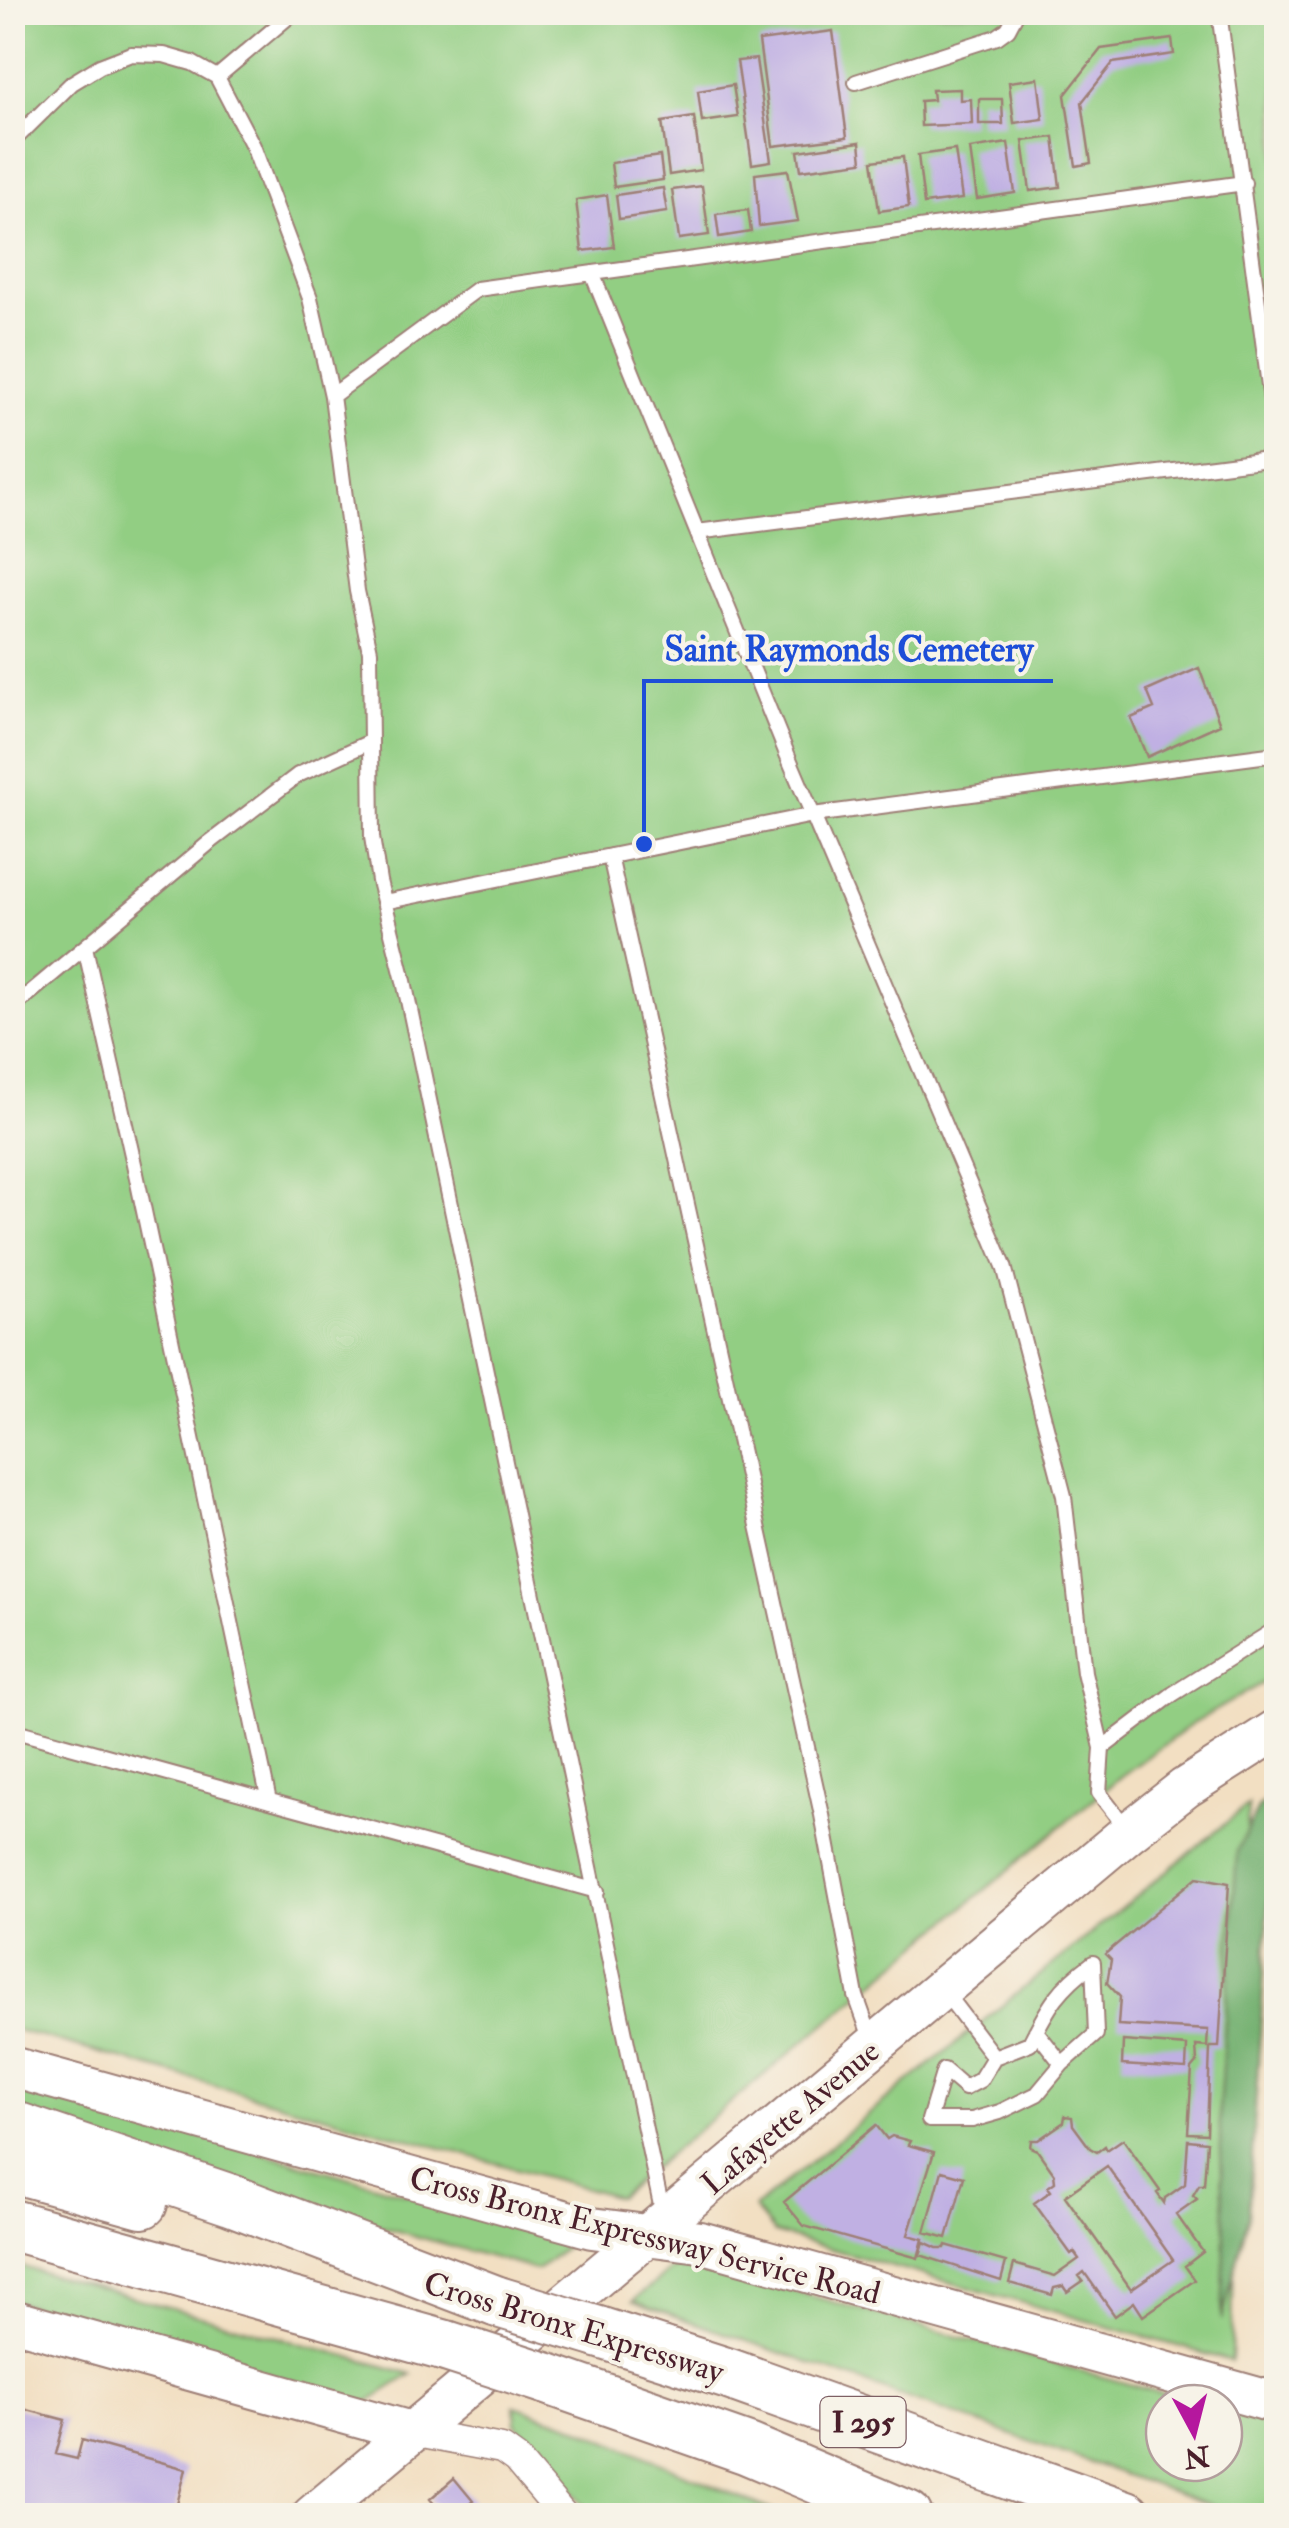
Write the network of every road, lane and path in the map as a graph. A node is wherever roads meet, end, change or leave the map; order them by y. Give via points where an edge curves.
1 (294, 12) edge
2 (1017, 12) edge
3 (1219, 12) edge
4 (218, 77) junction
5 (856, 82) dead end
6 (12, 142) edge
7 (1244, 184) junction
8 (592, 273) junction
9 (332, 396) junction
10 (1276, 438) edge
11 (1276, 458) edge
12 (697, 532) junction
13 (370, 742) junction
14 (1276, 754) edge
15 (813, 816) junction
16 (610, 856) junction
17 (384, 902) junction
18 (85, 947) junction
19 (12, 1008) edge
20 (1276, 1629) edge
21 (12, 1730) edge
22 (1276, 1730) edge
23 (1102, 1748) junction
24 (269, 1800) junction
25 (1130, 1832) junction
26 (597, 1891) junction
27 (942, 1990) junction
28 (1036, 2031) junction
29 (874, 2046) junction
30 (994, 2057) junction
31 (1062, 2064) junction
32 (12, 2067) edge
33 (12, 2126) edge
34 (12, 2167) edge
35 (12, 2225) edge
36 (656, 2228) junction
37 (498, 2302) junction
38 (12, 2320) edge
39 (1276, 2402) edge
40 (411, 2432) junction
41 (888, 2508) edge
42 (312, 2516) edge
43 (564, 2516) edge
44 (1126, 2516) edge

1 - 4 lane
2 - 5 lane via 997,37
3 - 7 lane
4 - 6 lane via 192,62 131,54 72,84
4 - 9 lane via 291,240
7 - 8 lane
7 - 10 lane
8 - 9 lane via 477,289
8 - 12 lane
9 - 13 lane via 370,651
11 - 12 lane
12 - 15 lane
13 - 17 lane via 372,836
13 - 18 lane via 298,775
14 - 15 lane
15 - 16 lane
15 - 23 lane via 1004,1266 1064,1496 1084,1672
16 - 17 lane
16 - 29 lane via 856,1996
17 - 26 lane
18 - 19 lane
18 - 24 lane
20 - 23 lane via 1188,1683
21 - 24 lane
22 - 25 street, Lafayette Avenue
23 - 25 lane via 1099,1794
24 - 26 lane
25 - 27 street, Lafayette Avenue
26 - 36 lane
27 - 29 street, Lafayette Avenue
27 - 30 lane
28 - 30 lane via 1030,2043
28 - 31 lane
28 - 31 lane via 1066,1984 1093,1963 1096,2034
29 - 36 street, Lafayette Avenue
30 - 31 lane via 980,2080 965,2088 944,2070 929,2120 1000,2112 1037,2094
32 - 36 street, Cross Bronx Expressway Service Road via 592,2228
33 - 37 highway via 232,2200
34 - 37 highway, Cross Bronx Expressway / I 295
35 - 41 highway, Cross Bronx Expressway / I 295, bridge via 546,2378 748,2449
36 - 39 street, Cross Bronx Expressway Service Road
36 - 40 street, Lafayette Avenue
37 - 44 highway, Cross Bronx Expressway / I 295, bridge via 729,2374
38 - 40 street
40 - 42 street, Lafayette Avenue
40 - 43 street via 502,2449

